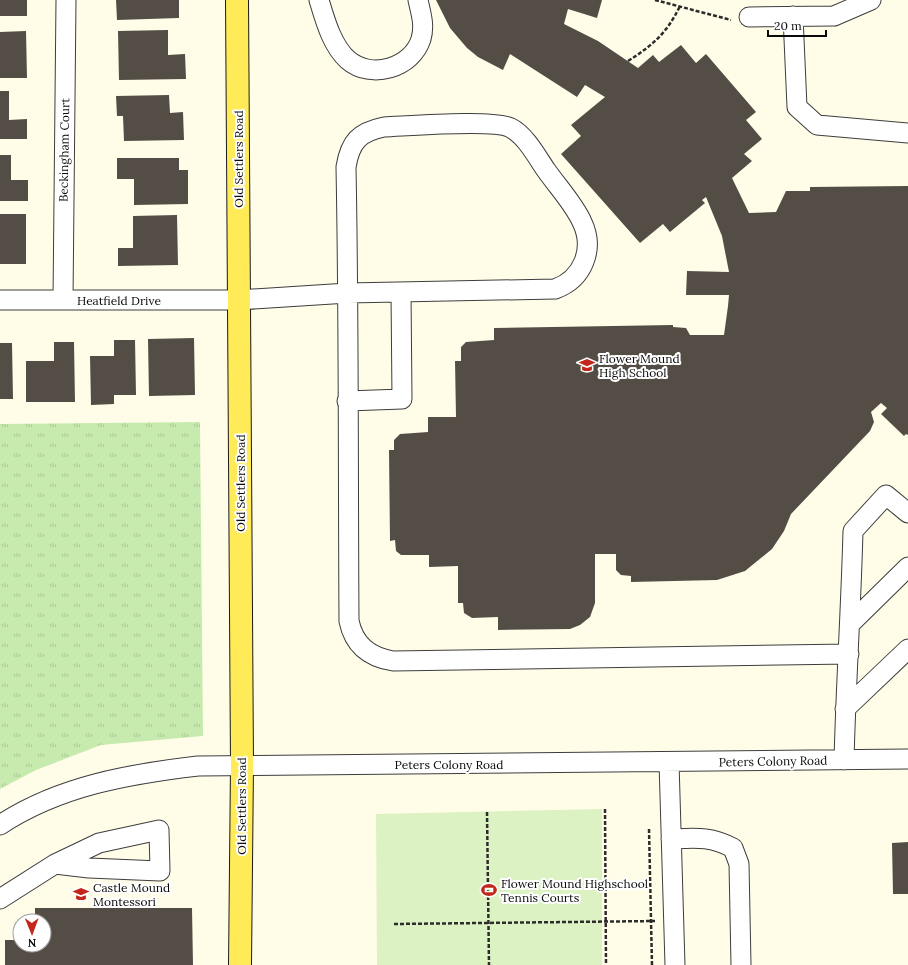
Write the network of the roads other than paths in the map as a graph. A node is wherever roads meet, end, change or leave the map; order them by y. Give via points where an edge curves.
1 (66, 0) edge
2 (237, 0) edge
3 (319, 0) edge
4 (418, 0) edge
5 (871, 0) edge
6 (793, 16) junction
7 (749, 17) road end
8 (908, 133) edge
9 (401, 292) junction
10 (348, 293) junction
11 (0, 300) edge
12 (63, 300) junction
13 (238, 300) junction
14 (347, 401) junction
15 (908, 513) edge
16 (908, 567) edge
17 (851, 623) junction
18 (908, 649) edge
19 (849, 654) junction
20 (845, 709) junction
21 (908, 759) edge
22 (844, 760) junction
23 (669, 762) junction
24 (242, 765) junction
25 (0, 825) edge
26 (671, 839) junction
27 (55, 864) junction
28 (0, 899) edge
29 (240, 965) edge
30 (675, 965) edge
31 (741, 965) edge

1 - 12 street, Beckingham Court
2 - 13 main road, Old Settlers Road
3 - 4 street via 324,18 339,50 349,61 361,68 375,70 390,69 403,63 413,53 420,40 423,25
5 - 6 street via 834,16
6 - 7 street
6 - 8 street via 797,107 818,125
9 - 10 street, Heatfield Drive
9 - 10 street, Heatfield Drive via 549,290 568,283 580,272 587,248 583,224 528,145 511,128 488,124 384,127 373,129 357,138 348,156 346,167
9 - 14 street via 402,399
10 - 13 street, Heatfield Drive
10 - 14 street, Heatfield Drive
11 - 12 street, Heatfield Drive
12 - 13 street, Heatfield Drive
13 - 24 main road, Old Settlers Road
14 - 19 street, Heatfield Drive via 349,621 351,631 367,653 393,661
15 - 17 street via 886,495 853,531
16 - 17 street
17 - 19 street
18 - 20 street
19 - 20 street
20 - 22 street
21 - 22 street, Peters Colony Road
22 - 23 street, Peters Colony Road
23 - 24 street, Peters Colony Road
23 - 26 street
24 - 25 street, Peters Colony Road via 172,769 111,779 54,798
24 - 29 main road, Old Settlers Road
26 - 30 street
26 - 31 street via 698,837 718,840 733,848 739,864
27 - 27 street via 98,843 159,830 160,872
27 - 28 street

